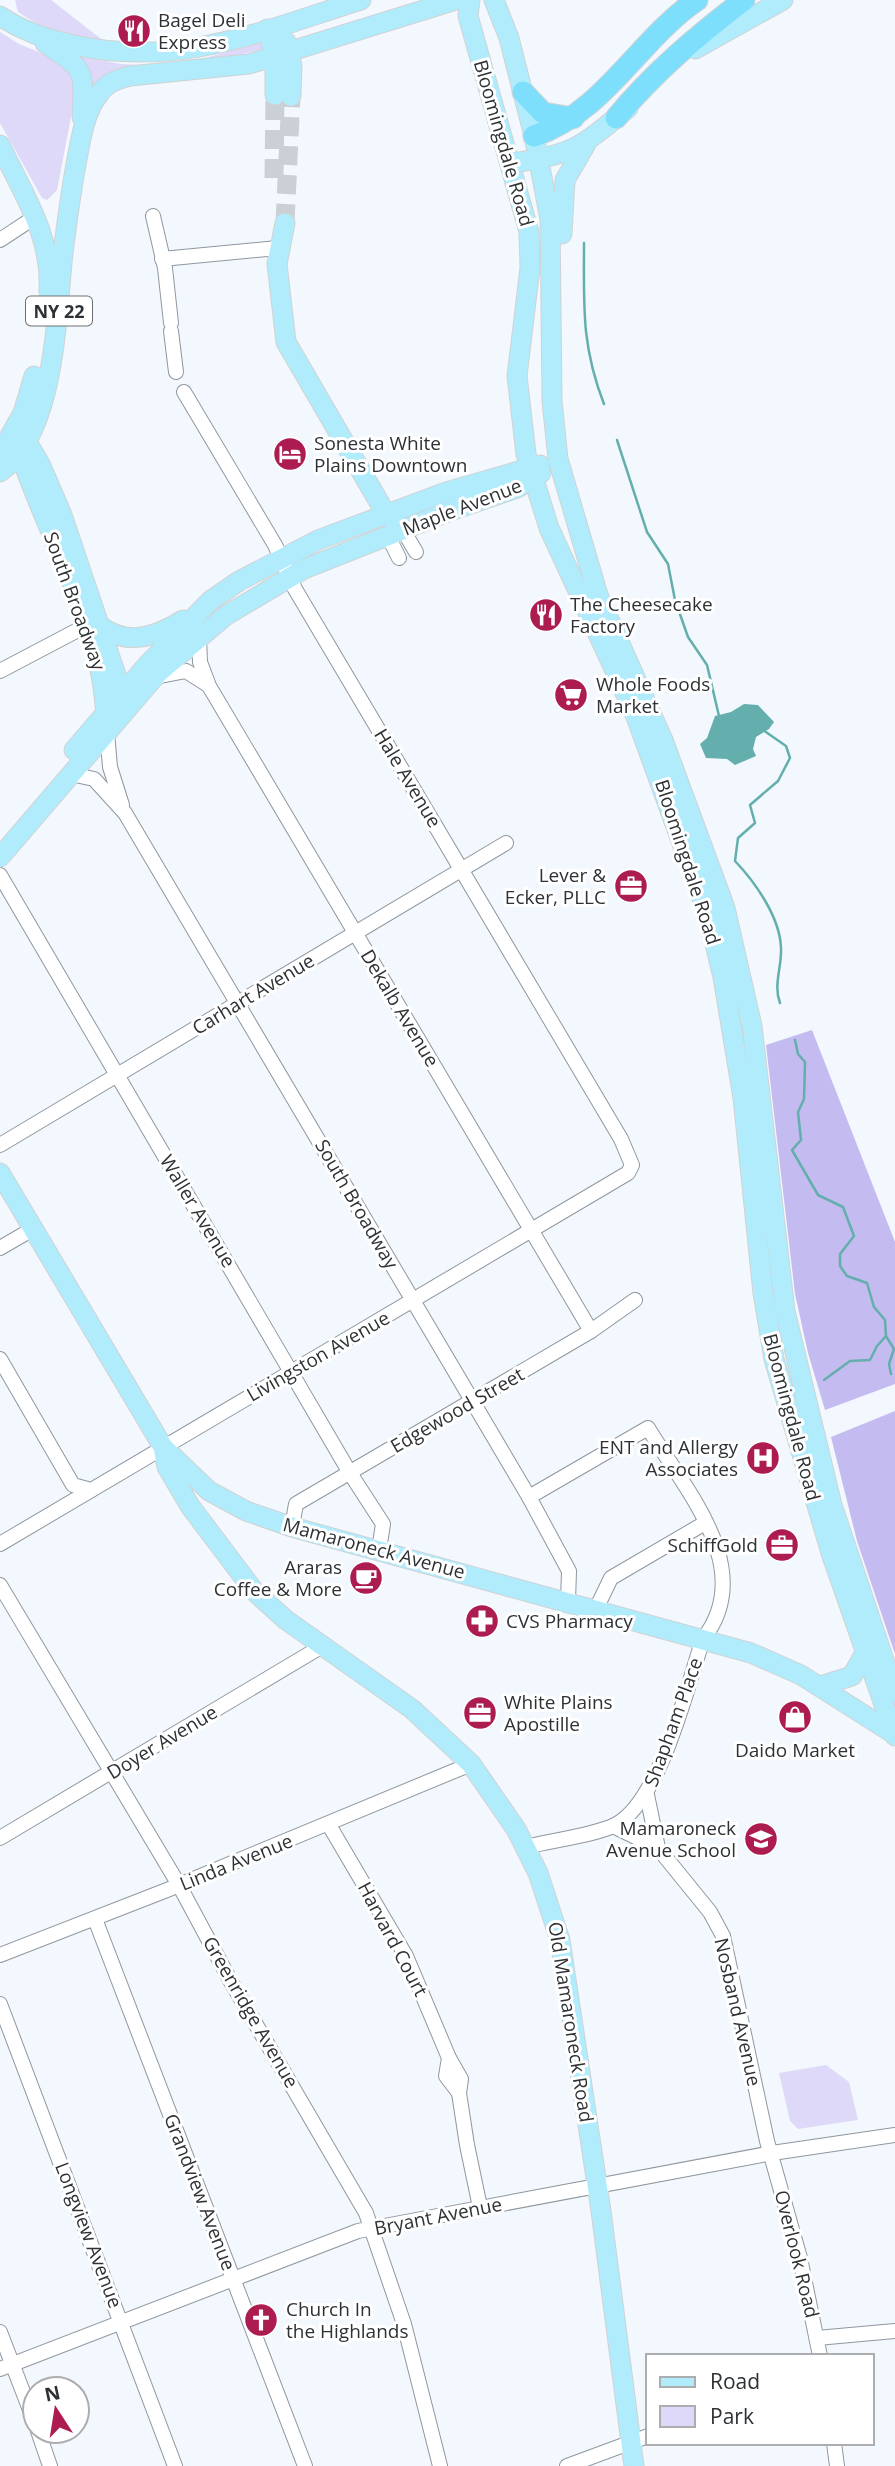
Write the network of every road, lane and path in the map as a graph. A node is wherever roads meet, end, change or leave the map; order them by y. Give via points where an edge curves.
1 (361, 0) edge
2 (456, 0) edge
3 (470, 0) edge
4 (494, 0) edge
5 (697, 0) edge
6 (744, 0) edge
7 (783, 0) edge
8 (0, 16) edge
9 (274, 27) junction
10 (34, 35) junction
11 (282, 54) junction
12 (523, 92) junction
13 (283, 96) tunnel mouth
14 (573, 118) junction
15 (616, 118) junction
16 (534, 136) junction
17 (591, 138) junction
18 (80, 142) junction
19 (0, 145) edge
20 (509, 154) junction
21 (540, 159) junction
22 (74, 177) junction
23 (153, 216) dead end
24 (35, 217) junction
25 (279, 222) tunnel mouth
26 (0, 240) edge
27 (278, 248) junction
28 (162, 259) junction
29 (553, 367) junction
30 (176, 372) dead end
31 (517, 376) junction
32 (184, 392) dead end
33 (20, 443) junction
34 (0, 454) edge
35 (558, 458) junction
36 (0, 472) edge
37 (531, 474) junction
38 (446, 492) junction
39 (386, 514) junction
40 (396, 533) junction
41 (416, 552) dead end
42 (281, 557) junction
43 (399, 558) dead end
44 (290, 577) junction
45 (210, 601) junction
46 (94, 624) junction
47 (199, 637) junction
48 (0, 671) edge
49 (155, 678) junction
50 (209, 686) junction
51 (110, 715) junction
52 (71, 774) junction
53 (125, 813) junction
54 (0, 837) edge
55 (506, 843) dead end
56 (0, 857) edge
57 (462, 868) junction
58 (0, 875) edge
59 (356, 934) junction
60 (238, 1003) junction
61 (118, 1075) junction
62 (0, 1145) edge
63 (632, 1165) joint
64 (0, 1173) edge
65 (31, 1230) junction
66 (531, 1231) junction
67 (0, 1248) edge
68 (413, 1300) junction
69 (635, 1300) dead end
70 (591, 1331) junction
71 (0, 1359) edge
72 (292, 1370) junction
73 (472, 1400) junction
74 (163, 1447) junction
75 (350, 1473) junction
76 (202, 1485) junction
77 (91, 1490) junction
78 (528, 1497) junction
79 (705, 1523) junction
80 (292, 1527) junction
81 (0, 1544) edge
82 (221, 1546) junction
83 (379, 1550) junction
84 (0, 1585) edge
85 (568, 1601) junction
86 (596, 1609) junction
87 (702, 1639) junction
88 (324, 1645) junction
89 (865, 1653) junction
90 (820, 1686) junction
91 (895, 1693) edge
92 (895, 1733) edge
93 (471, 1764) junction
94 (111, 1772) junction
95 (647, 1795) junction
96 (329, 1825) junction
97 (613, 1826) junction
98 (0, 1838) edge
99 (526, 1847) junction
100 (658, 1848) junction
101 (179, 1885) junction
102 (95, 1919) junction
103 (0, 1955) edge
104 (0, 2004) edge
105 (3, 2015) edge
106 (895, 2135) edge
107 (772, 2153) junction
108 (597, 2185) junction
109 (480, 2207) junction
110 (372, 2229) junction
111 (233, 2279) junction
112 (123, 2322) junction
113 (895, 2331) edge
114 (0, 2332) edge
115 (817, 2338) junction
116 (820, 2354) edge
117 (7, 2367) edge
118 (21, 2395) edge
119 (640, 2439) edge
120 (43, 2445) edge
121 (834, 2445) edge
122 (50, 2466) edge
123 (175, 2466) edge
124 (305, 2466) edge
125 (440, 2466) edge
126 (567, 2466) edge
127 (634, 2466) edge
128 (837, 2466) edge

1 - 9 main road
2 - 11 main road
3 - 20 main road, Bloomingdale Road via 468,16
4 - 12 main road, Bloomingdale Road
5 - 14 highway
6 - 15 highway via 644,83
7 - 15 main road via 688,54
8 - 10 main road, NY 22
9 - 10 main road via 202,48 150,54 96,50
9 - 11 main road
10 - 18 main road, NY 22 via 71,59 83,74
11 - 13 main road
11 - 18 main road via 231,68 140,75 113,82 94,100
12 - 14 highway via 543,113
12 - 16 main road, Bloomingdale Road
14 - 16 highway
15 - 17 main road
16 - 20 main road
16 - 21 main road, Bloomingdale Road
17 - 21 main road via 559,156
17 - 29 main road via 569,170 563,189
18 - 22 main road, NY 22
19 - 24 main road, NY 22
20 - 21 main road
20 - 31 main road, Bloomingdale Road via 531,250
21 - 29 main road, Bloomingdale Road via 552,236
22 - 24 main road via 65,200
22 - 33 main road, NY 22 via 57,327 42,398
23 - 28 street
24 - 26 street
24 - 33 main road, NY 22 via 48,258 47,312
25 - 27 main road
27 - 28 street
27 - 39 main road via 279,294 288,348
28 - 30 street
29 - 35 main road, Bloomingdale Road
31 - 37 main road, Bloomingdale Road
31 - 38 main road via 516,444 511,459 492,474
32 - 42 street, Hale Avenue
33 - 34 main road, NY 22
33 - 36 main road, NY 22
33 - 46 main road, South Broadway via 71,579
35 - 37 main road, Maple Avenue
35 - 91 main road, Bloomingdale Road via 598,595 663,740 725,908 752,1026 792,1344 832,1505
37 - 38 main road, Maple Avenue
37 - 40 main road, Maple Avenue via 517,488
37 - 89 main road, Bloomingdale Road via 555,545 648,744 708,915 743,1098 772,1351
38 - 39 main road, Maple Avenue
39 - 40 main road
39 - 42 main road, Maple Avenue
40 - 41 street
40 - 43 street
40 - 44 main road, Maple Avenue
42 - 44 street, Hale Avenue
42 - 45 main road, Maple Avenue
44 - 47 main road, Maple Avenue
44 - 57 street, Hale Avenue
45 - 46 main road via 165,630 136,639 115,636
45 - 51 main road, Maple Avenue
46 - 48 street
46 - 51 main road, South Broadway via 116,675
47 - 49 main road, Maple Avenue
47 - 50 street, Dekalb Avenue via 200,662
49 - 50 street via 186,671
49 - 51 main road, Maple Avenue
50 - 59 street, Dekalb Avenue
51 - 52 main road, Maple Avenue
51 - 53 street, South Broadway via 110,767
51 - 54 main road, Maple Avenue
52 - 53 street, South Broadway via 94,779
52 - 56 main road, Maple Avenue
53 - 60 street, South Broadway
55 - 57 street, Carhart Avenue
57 - 59 street, Carhart Avenue
57 - 63 street, Hale Avenue
58 - 61 street, Waller Avenue
59 - 60 street, Carhart Avenue
59 - 66 street, Dekalb Avenue
60 - 61 street, Carhart Avenue
60 - 68 street, South Broadway
61 - 62 street, Carhart Avenue
61 - 72 street, Waller Avenue
63 - 66 street, Livingston Avenue via 628,1173
64 - 65 main road, Mamaroneck Avenue
65 - 67 street
65 - 74 main road, Mamaroneck Avenue
66 - 68 street, Livingston Avenue
66 - 70 street, Dekalb Avenue
68 - 72 street, Livingston Avenue
68 - 73 street, South Broadway
69 - 70 street, Edgewood Street
70 - 73 street, Edgewood Street
71 - 77 street via 73,1485
72 - 74 street, Livingston Avenue
72 - 75 street, Waller Avenue
73 - 75 street, Edgewood Street
73 - 78 street, South Broadway
74 - 76 main road, Mamaroneck Avenue
74 - 77 street, Livingston Avenue
74 - 82 main road, Old Mamaroneck Road via 167,1466 190,1506
75 - 80 street, Edgewood Street via 296,1504
75 - 83 street, Waller Avenue via 383,1524
76 - 80 main road, Mamaroneck Avenue via 229,1503
76 - 82 main road, Old Mamaroneck Road
77 - 81 street, Livingston Avenue
78 - 79 street via 648,1428
78 - 85 street, South Broadway via 571,1576
79 - 86 street via 611,1578
79 - 87 street via 721,1555 723,1591 717,1620
80 - 83 main road, Mamaroneck Avenue
82 - 88 main road, Old Mamaroneck Road via 265,1603
83 - 85 main road, Mamaroneck Avenue
84 - 94 street, Greenridge Avenue
85 - 86 main road, Mamaroneck Avenue
86 - 87 main road, Mamaroneck Avenue
87 - 90 main road, Mamaroneck Avenue via 766,1659
87 - 95 street, Shapham Place
88 - 93 main road, Old Mamaroneck Road via 412,1709
88 - 94 street, Doyer Avenue
89 - 90 main road via 852,1676
89 - 92 main road, Bloomingdale Road
90 - 92 main road, Mamaroneck Avenue
93 - 96 street, Linda Avenue
93 - 99 main road, Old Mamaroneck Road
94 - 98 street, Doyer Avenue
94 - 101 street, Greenridge Avenue
95 - 97 street, Shapham Place
95 - 100 street, Nosband Avenue
96 - 101 street, Linda Avenue
96 - 109 street, Harvard Court via 406,1956 449,2058 460,2072 459,2093
97 - 99 street, Shapham Place
97 - 100 street, Nosband Avenue
99 - 108 main road, Old Mamaroneck Road via 547,1892 560,1940
100 - 107 street, Nosband Avenue via 710,1912 723,1936
101 - 102 street, Linda Avenue
101 - 110 street, Greenridge Avenue
102 - 103 street, Linda Avenue
102 - 111 street, Grandview Avenue
104 - 105 street, Longview Avenue
105 - 112 street, Longview Avenue
106 - 107 street, Bryant Avenue
107 - 108 street, Bryant Avenue
107 - 115 street, Overlook Road
108 - 109 street, Bryant Avenue
108 - 119 main road, Old Mamaroneck Road
109 - 110 street, Bryant Avenue
110 - 111 street, Bryant Avenue
110 - 125 street, Greenridge Avenue via 404,2324
111 - 112 street, Bryant Avenue
111 - 124 street, Grandview Avenue
112 - 117 street, Bryant Avenue
112 - 123 street, Longview Avenue
113 - 115 street
114 - 117 street
115 - 116 street, Overlook Road
117 - 118 street
119 - 126 street
119 - 127 main road, Old Mamaroneck Road
120 - 122 street
121 - 128 street

